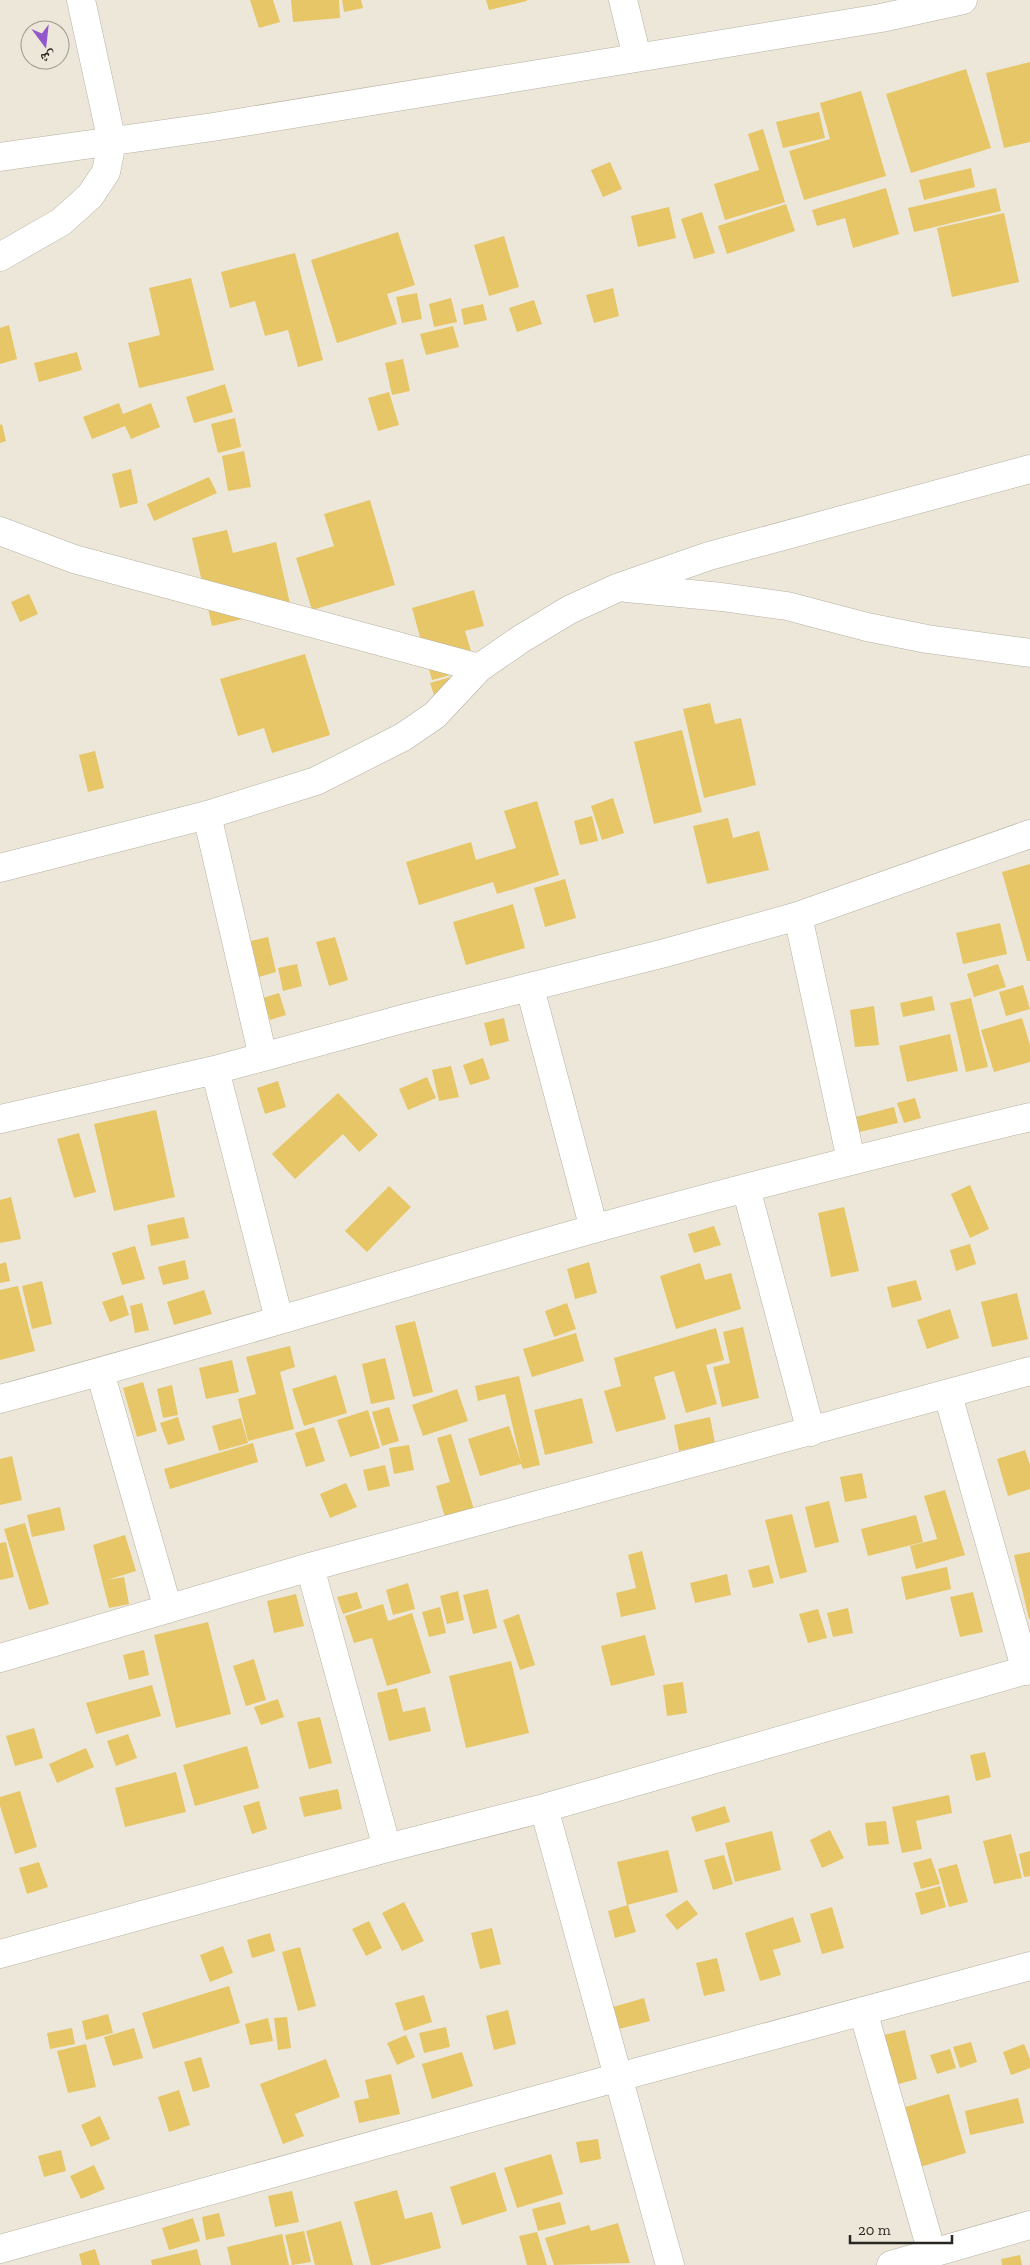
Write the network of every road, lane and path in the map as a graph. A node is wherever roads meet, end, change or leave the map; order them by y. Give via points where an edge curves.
1 (81, 0) edge
2 (623, 0) edge
3 (964, 0) edge
4 (638, 57) junction
5 (112, 142) junction
6 (0, 157) edge
7 (0, 257) edge
8 (1030, 469) edge
9 (0, 532) edge
10 (617, 588) junction
11 (1030, 653) edge
12 (479, 668) junction
13 (207, 815) junction
14 (1030, 834) edge
15 (0, 868) edge
16 (798, 916) junction
17 (530, 988) junction
18 (263, 1057) junction
19 (215, 1070) junction
20 (1030, 1117) edge
21 (0, 1119) edge
22 (851, 1160) junction
23 (746, 1188) junction
24 (594, 1229) junction
25 (279, 1320) junction
26 (1030, 1371) edge
27 (100, 1372) junction
28 (948, 1395) junction
29 (0, 1399) edge
30 (811, 1432) junction
31 (310, 1567) junction
32 (168, 1609) junction
33 (0, 1658) edge
34 (1028, 1670) edge
35 (544, 1808) junction
36 (387, 1848) junction
37 (0, 1954) edge
38 (1030, 1966) edge
39 (862, 2011) junction
40 (619, 2077) junction
41 (1030, 2225) edge
42 (0, 2249) edge
43 (932, 2253) junction
44 (670, 2265) edge
45 (891, 2265) edge

1 - 5 street
2 - 4 street
3 - 4 street via 881,18
4 - 5 street
5 - 6 street
5 - 7 street via 106,172 90,196 61,222
8 - 10 street via 709,556
9 - 12 street via 74,559
10 - 11 street via 787,606 927,639
10 - 12 street via 569,610
12 - 13 street via 434,715 404,737 316,781
13 - 15 street
13 - 18 street
14 - 16 street
16 - 17 street
16 - 22 street
17 - 18 street
17 - 24 street
18 - 19 street
19 - 21 street
19 - 25 street
20 - 22 street
22 - 23 street
23 - 24 street
23 - 30 street
24 - 25 street
25 - 27 street
26 - 28 street
27 - 29 street
27 - 32 street
28 - 30 street
28 - 34 street
30 - 31 street
31 - 32 street
31 - 36 street
32 - 33 street
34 - 35 street
35 - 36 street
35 - 40 street
36 - 37 street
38 - 39 street
39 - 40 street
39 - 43 street
40 - 42 street
40 - 44 street
41 - 43 street
43 - 45 street

